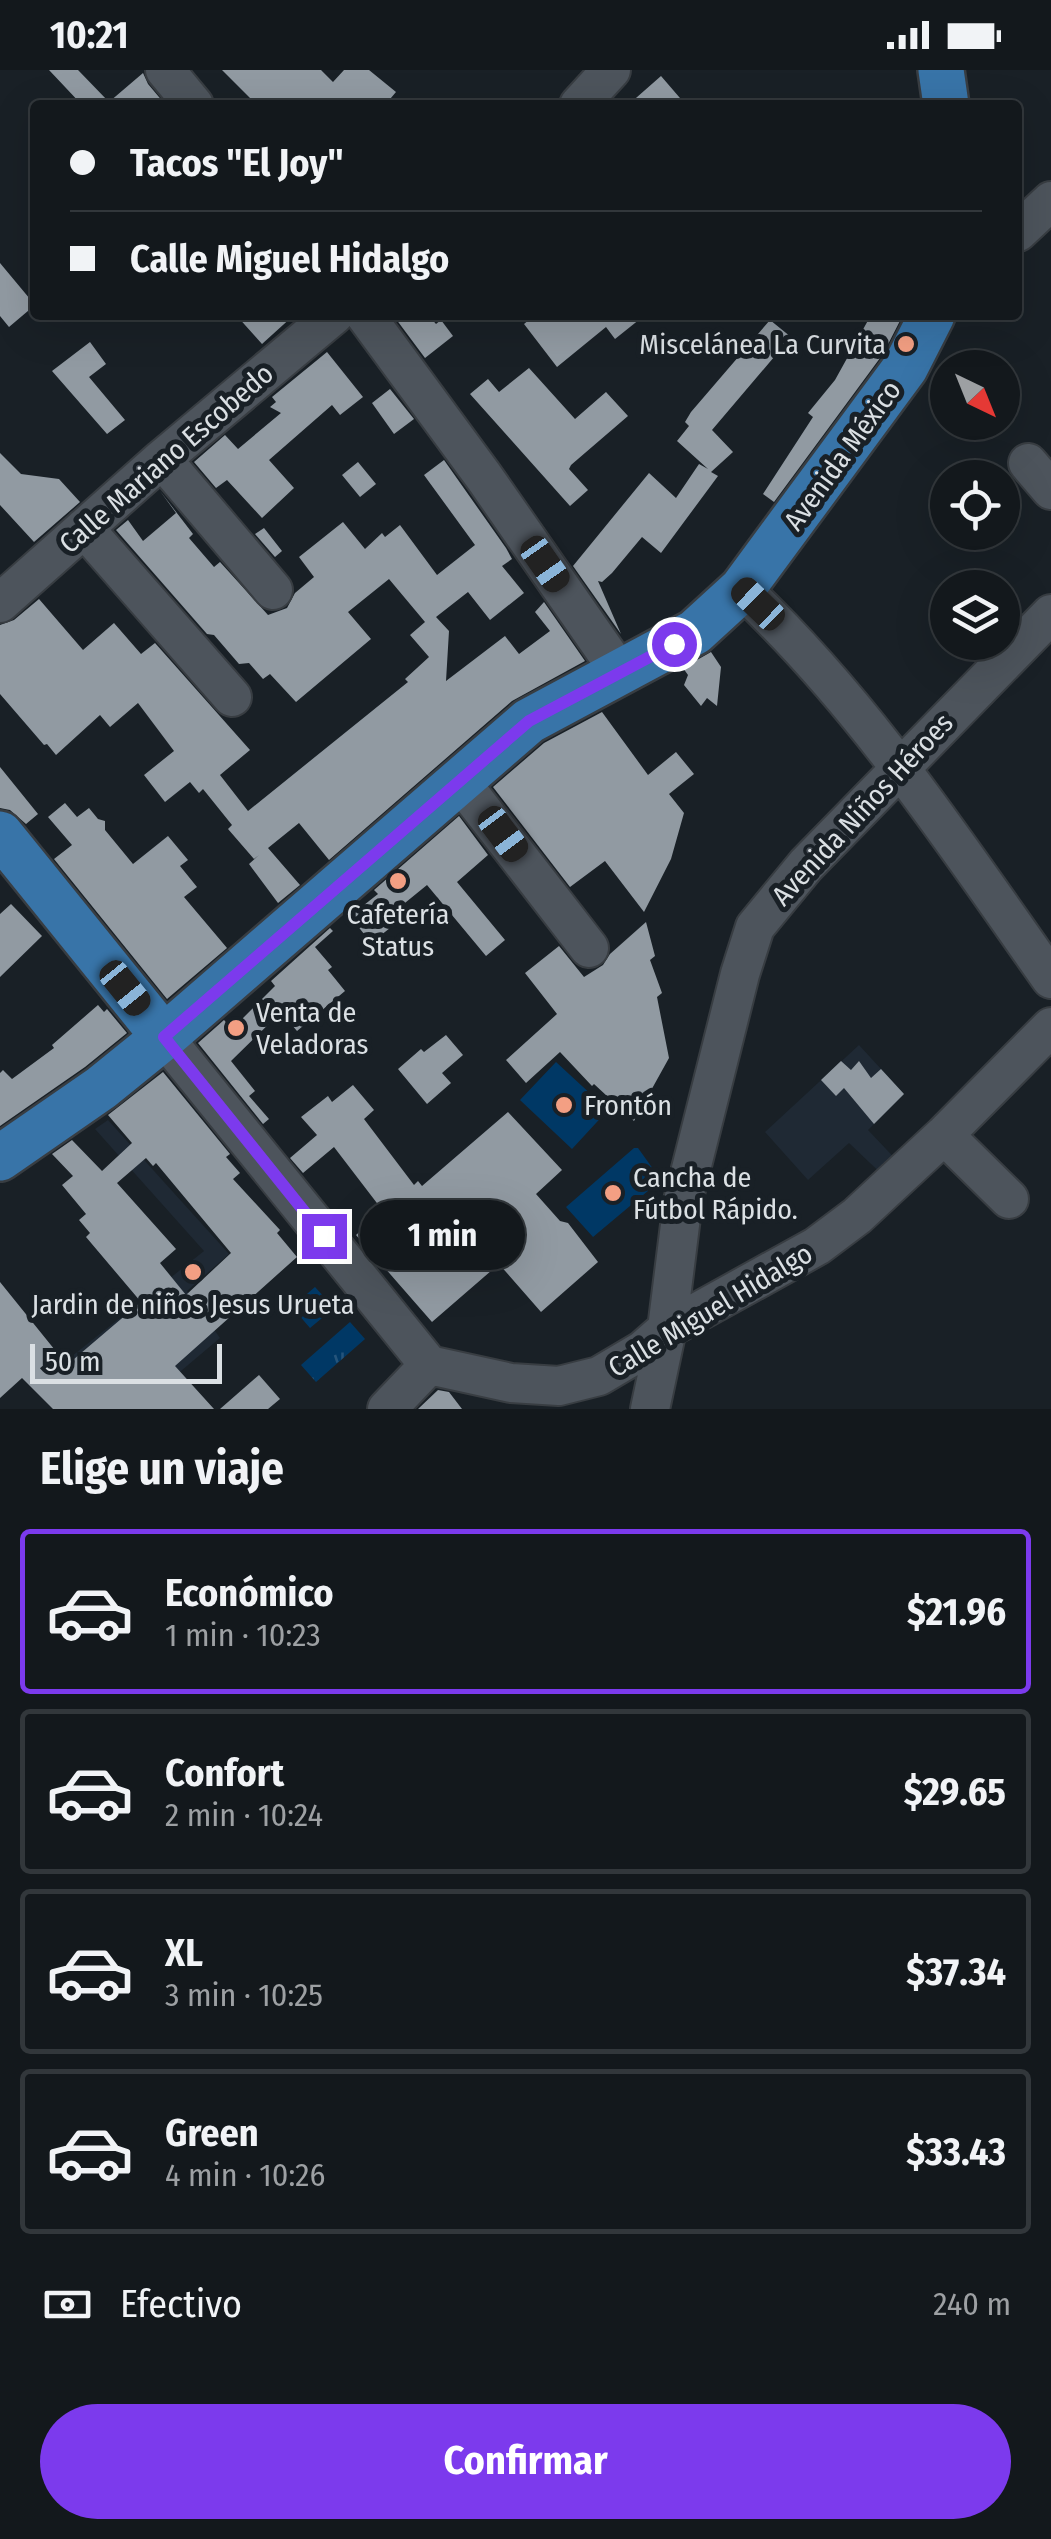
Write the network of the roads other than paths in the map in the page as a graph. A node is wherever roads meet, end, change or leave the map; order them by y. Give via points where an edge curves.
1 (164, 70) edge
2 (611, 70) edge
3 (940, 70) edge
4 (190, 100) edge
5 (584, 100) edge
6 (945, 100) edge
7 (1051, 201) edge
8 (1022, 228) edge
9 (328, 320) edge
10 (369, 320) edge
11 (930, 320) edge
12 (162, 459) junction
13 (84, 528) junction
14 (742, 589) junction
15 (273, 590) dead end
16 (0, 603) edge
17 (1051, 614) edge
18 (618, 671) junction
19 (232, 698) dead end
20 (900, 766) junction
21 (460, 780) junction
22 (0, 834) edge
23 (588, 948) dead end
24 (1051, 979) edge
25 (1051, 1027) edge
26 (164, 1037) junction
27 (944, 1136) junction
28 (0, 1158) edge
29 (1009, 1199) dead end
30 (667, 1329) junction
31 (429, 1364) junction
32 (387, 1409) edge
33 (650, 1409) edge

1 - 4 street
2 - 5 street
3 - 6 main road
7 - 8 street
9 - 12 street, Calle Mariano Escobedo
10 - 18 street
11 - 14 main road, Avenida México via 906,368
12 - 13 street, Calle Mariano Escobedo
12 - 15 street
13 - 16 street, Calle Mariano Escobedo
13 - 19 street
14 - 18 main road, Avenida México via 695,632
14 - 20 street via 821,667
17 - 20 street, Avenida Niños Héroes
18 - 21 main road, Avenida México via 529,721
20 - 24 street
20 - 30 street, Avenida Niños Héroes via 755,927 683,1200
21 - 23 street
21 - 26 main road, Avenida México
22 - 26 main road
25 - 27 street, Calle Miguel Hidalgo
26 - 28 main road, Avenida México
26 - 31 street
27 - 29 street
27 - 30 street, Calle Miguel Hidalgo via 816,1246
30 - 31 street, Calle Miguel Hidalgo via 599,1376 559,1386 511,1383
30 - 33 street, Avenida Niños Héroes
31 - 32 street

